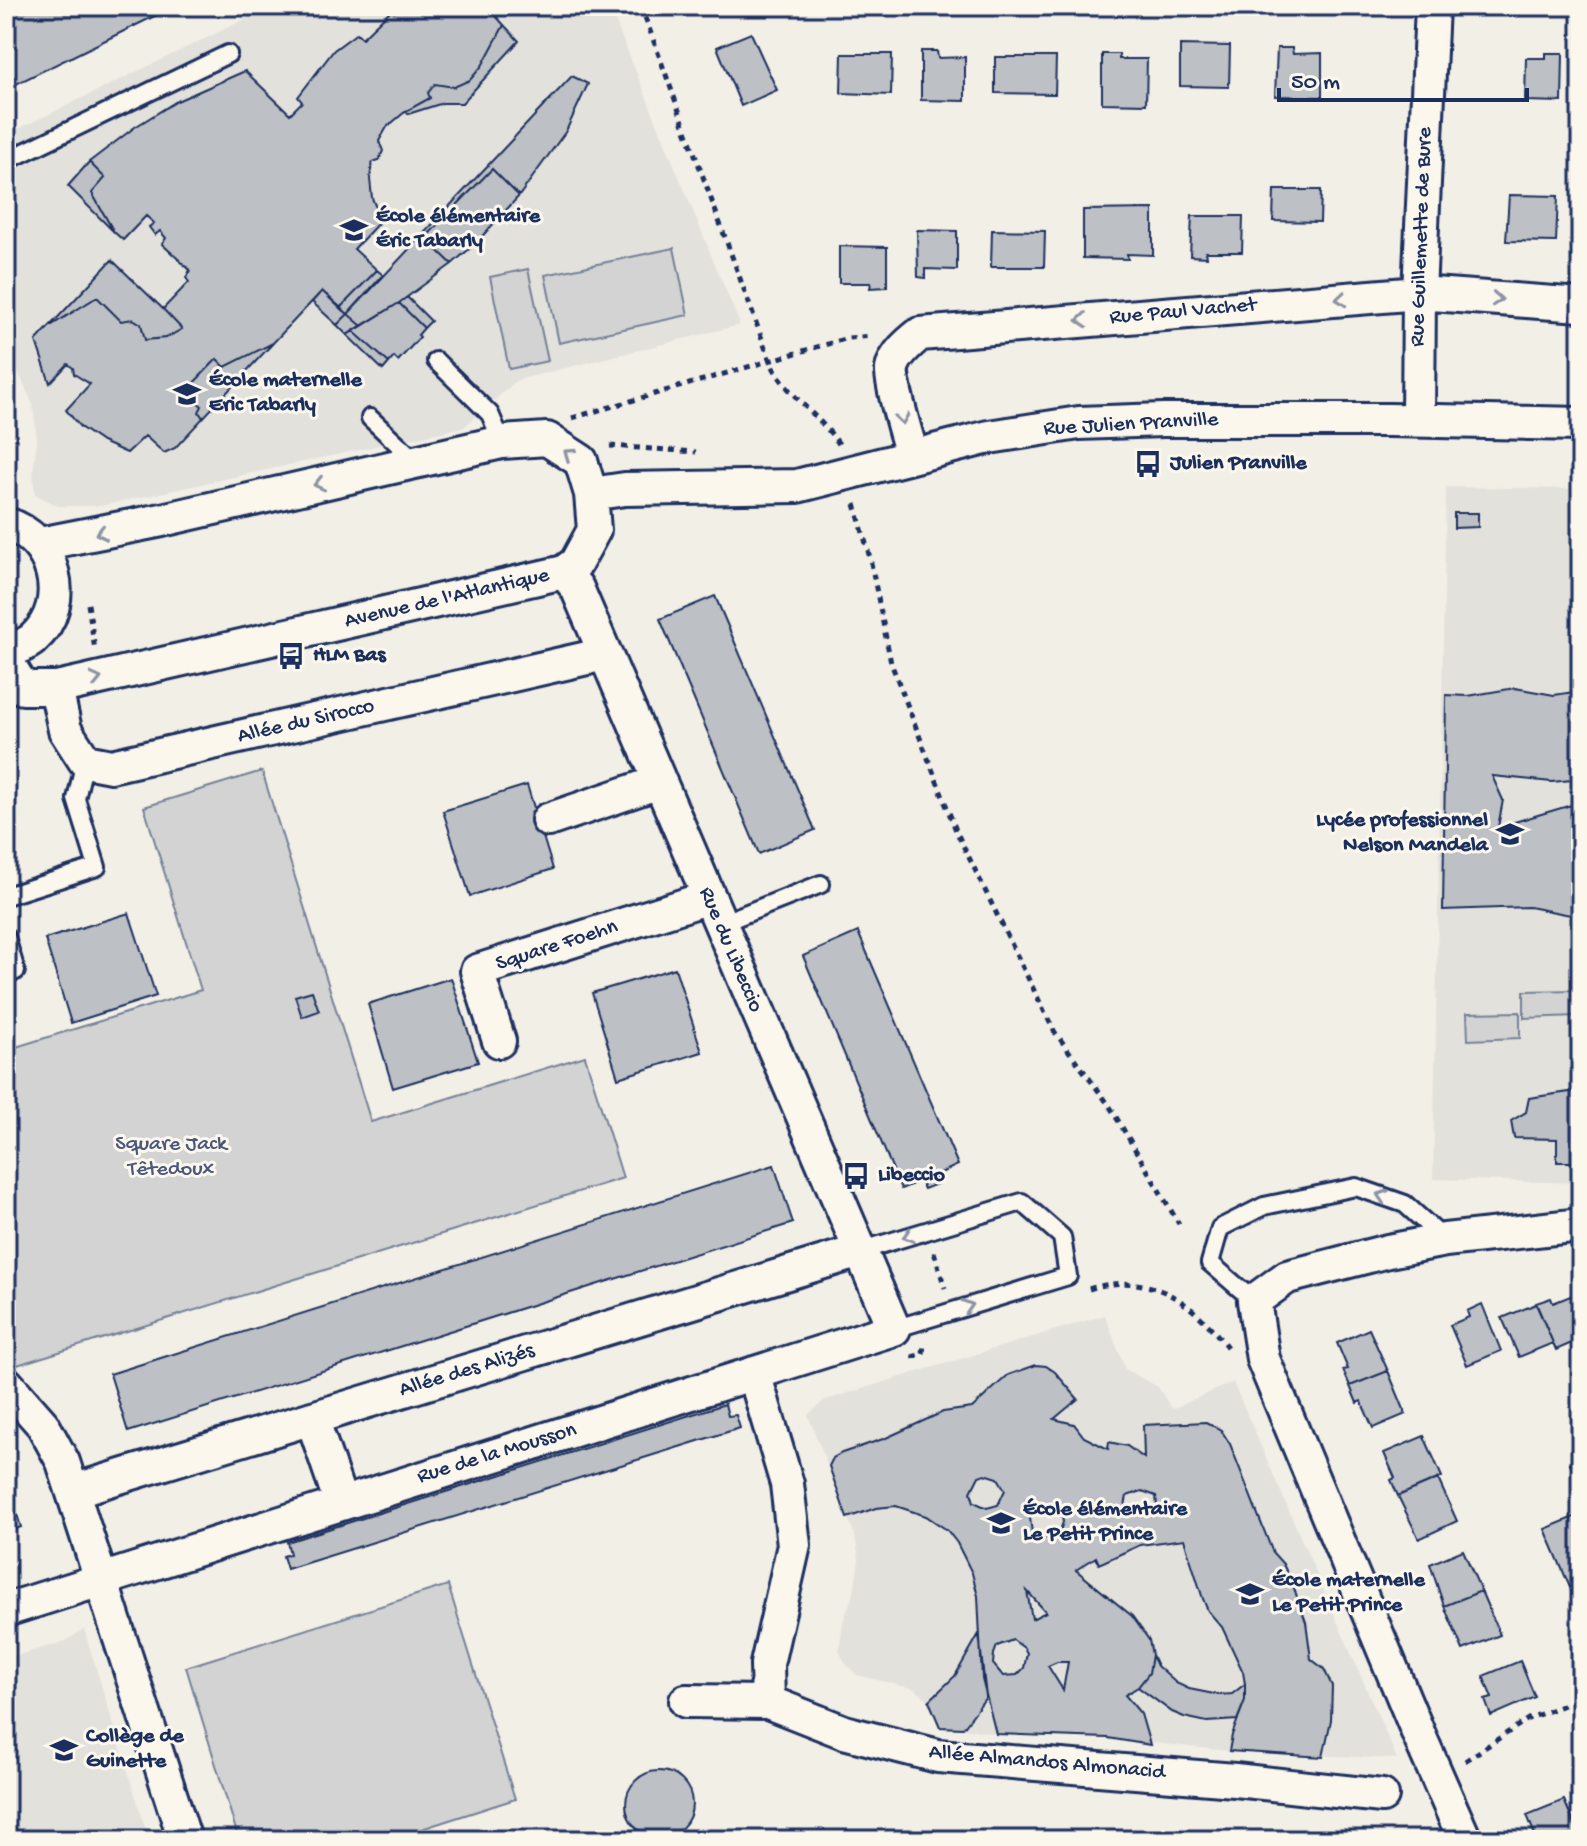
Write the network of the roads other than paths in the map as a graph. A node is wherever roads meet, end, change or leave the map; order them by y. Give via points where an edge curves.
1 (1432, 6) edge
2 (228, 54) dead end
3 (6, 161) edge
4 (1419, 293) junction
5 (1581, 305) edge
6 (436, 361) dead end
7 (370, 418) dead end
8 (1418, 420) junction
9 (1581, 424) edge
10 (502, 442) junction
11 (913, 456) junction
12 (417, 462) junction
13 (591, 494) junction
14 (6, 524) edge
15 (40, 544) junction
16 (564, 572) junction
17 (6, 654) edge
18 (605, 654) junction
19 (6, 660) edge
20 (56, 688) junction
21 (85, 761) junction
22 (659, 782) junction
23 (548, 820) dead end
24 (821, 884) dead end
25 (6, 896) edge
26 (713, 911) junction
27 (6, 937) edge
28 (6, 974) edge
29 (499, 1041) dead end
30 (1581, 1225) edge
31 (1445, 1240) junction
32 (860, 1251) junction
33 (1254, 1301) junction
34 (894, 1329) junction
35 (754, 1373) junction
36 (6, 1383) edge
37 (312, 1418) junction
38 (73, 1491) junction
39 (341, 1503) junction
40 (100, 1579) junction
41 (6, 1610) edge
42 (686, 1701) dead end
43 (768, 1702) junction
44 (1382, 1796) dead end
45 (185, 1840) edge
46 (1465, 1840) edge

1 - 4 street, Rue Guillemette de Bure
2 - 3 lane
4 -> 5 street, Rue Paul Vachet
4 - 8 street, Rue Guillemette de Bure
4 -> 11 street, Rue Paul Vachet via 920,334 904,347 892,369
6 - 10 lane via 490,414
7 - 12 lane
8 - 9 street, Rue Julien Pranville
8 - 11 street, Rue Julien Pranville via 1079,423
10 - 12 street, Avenue de l'Atlantique
13 -> 10 street, Avenue de l'Atlantique via 581,461 547,439
11 - 13 street, Rue Julien Pranville via 797,486
12 -> 15 street, Avenue de l'Atlantique
13 - 16 street, Avenue de l'Atlantique via 594,530 576,563
14 - 15 street via 21,528
15 - 17 street via 54,571 55,596 48,620 33,639
16 - 18 street, Rue du Libeccio via 577,588
20 -> 16 street, Avenue de l'Atlantique
18 - 21 street, Allée du Sirocco via 111,766
18 - 22 street, Rue du Libeccio
19 - 20 street, Avenue de l'Atlantique via 23,688
20 - 21 street via 65,730
21 - 25 lane via 76,799 97,867
22 - 23 street
22 - 26 street, Rue du Libeccio
24 - 26 lane
26 - 29 street, Square Foehn via 477,971
26 - 32 street, Rue du Libeccio
27 - 28 lane via 16,971
30 - 31 street
31 - 33 street via 1287,1277
31 -> 33 lane via 1405,1204 1356,1187 1264,1206 1220,1228 1210,1263
32 - 34 street, Rue du Libeccio
34 -> 32 lane via 1068,1276 1062,1237 1022,1202
32 - 37 street, Allée des Alizés
33 - 46 street via 1263,1359
34 - 35 street, Rue de la Mousson
35 - 39 street, Rue de la Mousson
35 - 43 street via 787,1484 794,1545 767,1664
36 - 38 street via 43,1425
37 - 38 street, Allée des Alizés
37 - 39 street
38 - 40 street
39 - 40 street, Rue de la Mousson
40 - 41 street, Rue de la Mousson
40 - 45 street
42 - 43 street
43 - 44 street, Allée Almandos Almonacid via 844,1732 938,1756

